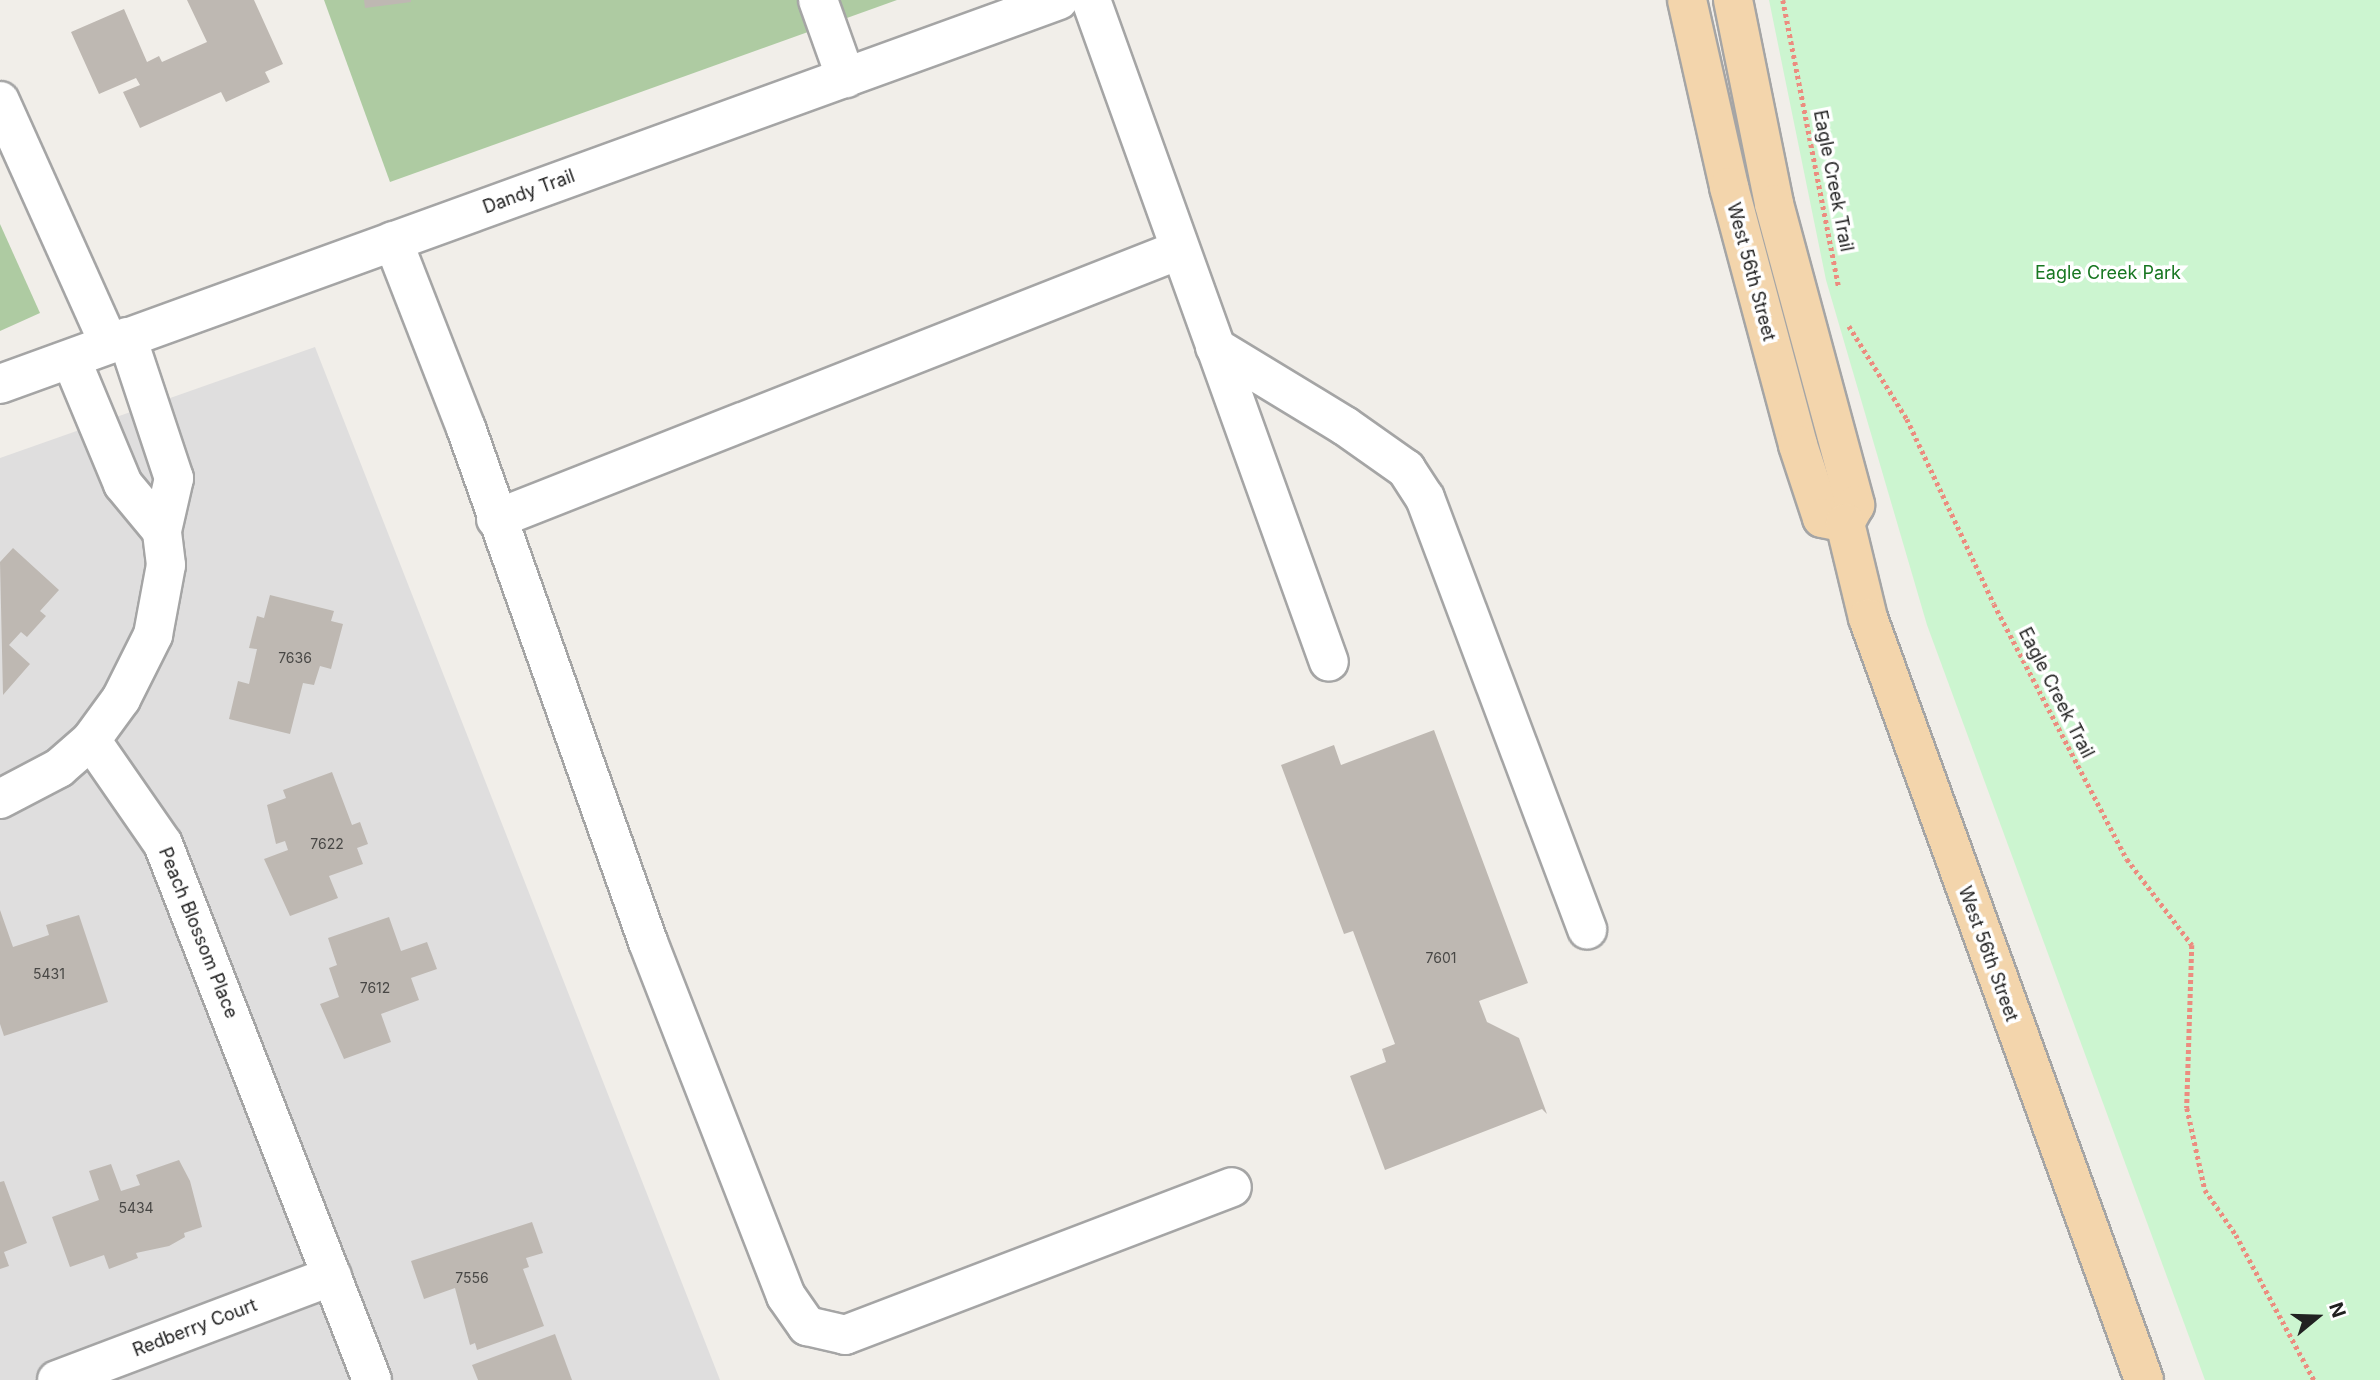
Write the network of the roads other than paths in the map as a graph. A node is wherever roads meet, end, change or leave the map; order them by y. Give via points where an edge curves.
1 (818, 0) edge
2 (1059, 0) edge
3 (1091, 0) edge
4 (1687, 0) edge
5 (1733, 0) edge
6 (846, 78) junction
7 (0, 101) edge
8 (393, 241) junction
9 (1179, 250) junction
10 (118, 341) junction
11 (1214, 347) junction
12 (71, 359) junction
13 (0, 384) edge
14 (496, 519) junction
15 (1845, 523) junction
16 (162, 531) junction
17 (1329, 662) dead end
18 (91, 740) junction
19 (0, 799) edge
20 (1587, 930) dead end
21 (1232, 1187) dead end
22 (332, 1276) junction
23 (57, 1380) edge
24 (372, 1380) edge
25 (2144, 1380) edge

1 - 6 street
2 - 6 street, Dandy Trail
3 - 9 street
4 - 15 main road, West 56th Street via 1729,187 1798,445 1822,518
5 - 15 main road, West 56th Street via 1774,204 1854,505
6 - 8 street, Dandy Trail
7 - 10 street
8 - 10 street, Dandy Trail
8 - 14 street
9 - 11 street
9 - 14 street
10 - 12 street, Dandy Trail
10 - 16 street via 174,478
11 - 17 street
11 - 20 street via 1396,462 1425,498
12 - 13 street, Dandy Trail
12 - 16 street via 123,484
14 - 21 street via 648,942 786,1296 807,1326 845,1335
15 - 25 main road, West 56th Street via 1868,618
16 - 18 street via 166,565 153,635 131,684
18 - 19 street via 59,768
18 - 22 street, Peach Blossom Place via 163,844
22 - 23 street, Redberry Court
22 - 24 street, Peach Blossom Place

